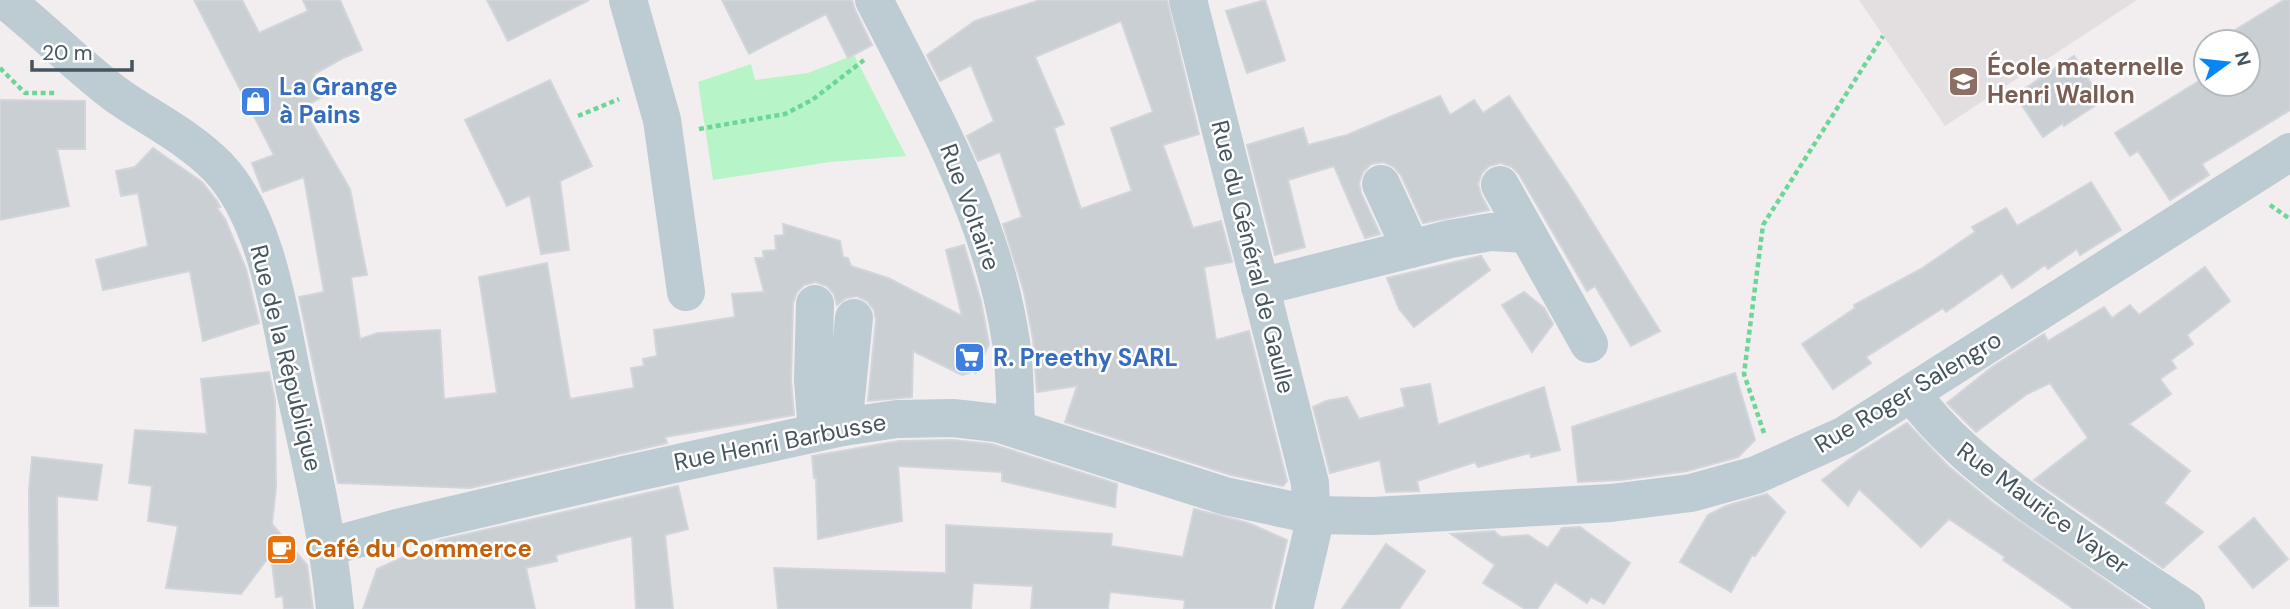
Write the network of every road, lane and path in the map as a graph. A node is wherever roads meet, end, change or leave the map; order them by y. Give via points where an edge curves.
1 (5, 0) edge
2 (24, 0) edge
3 (628, 0) edge
4 (874, 0) edge
5 (1188, 0) edge
6 (45, 32) junction
7 (1883, 36) dead end
8 (895, 42) junction
9 (664, 135) junction
10 (2290, 152) edge
11 (1381, 184) dead end
12 (1500, 185) dead end
13 (1509, 233) junction
14 (1411, 249) junction
15 (1261, 286) junction
16 (686, 292) dead end
17 (815, 304) dead end
18 (854, 318) dead end
19 (1590, 344) dead end
20 (1912, 394) junction
21 (1016, 428) junction
22 (830, 429) junction
23 (1775, 466) junction
24 (1312, 515) junction
25 (328, 547) junction
26 (335, 609) edge
27 (1294, 609) edge
28 (2186, 609) edge

1 - 6 street, Rue de la République
2 - 6 street, Rue de la République
3 - 9 street
4 - 8 street, Rue Voltaire
5 - 15 street, Rue du Général de Gaulle
6 - 25 street, Rue de la République via 117,95 206,156 242,202 272,284
7 - 23 path via 1763,225 1744,374
8 - 9 path via 785,114
8 - 21 street, Rue Voltaire via 961,172 988,249 1011,342
9 - 16 street
10 - 20 street, Rue Roger Salengro
11 - 14 street
12 - 13 street
13 - 14 street
13 - 19 street
14 - 15 street
15 - 24 street, Rue du Général de Gaulle via 1310,483
17 - 22 street via 813,380
18 - 22 street
20 - 23 street, Rue Roger Salengro via 1845,435
20 - 28 street, Rue Maurice Vayer via 1940,429 1976,462 2054,521
21 - 22 street, Rue Henri Barbusse via 953,418 897,419
21 - 24 street, Rue Henri Barbusse via 1225,496
22 - 25 street, Rue Henri Barbusse
23 - 24 street, Rue Roger Salengro via 1716,487 1649,499 1373,516
24 - 27 street, Rue du Général de Gaulle
25 - 26 street, Rue de la République

